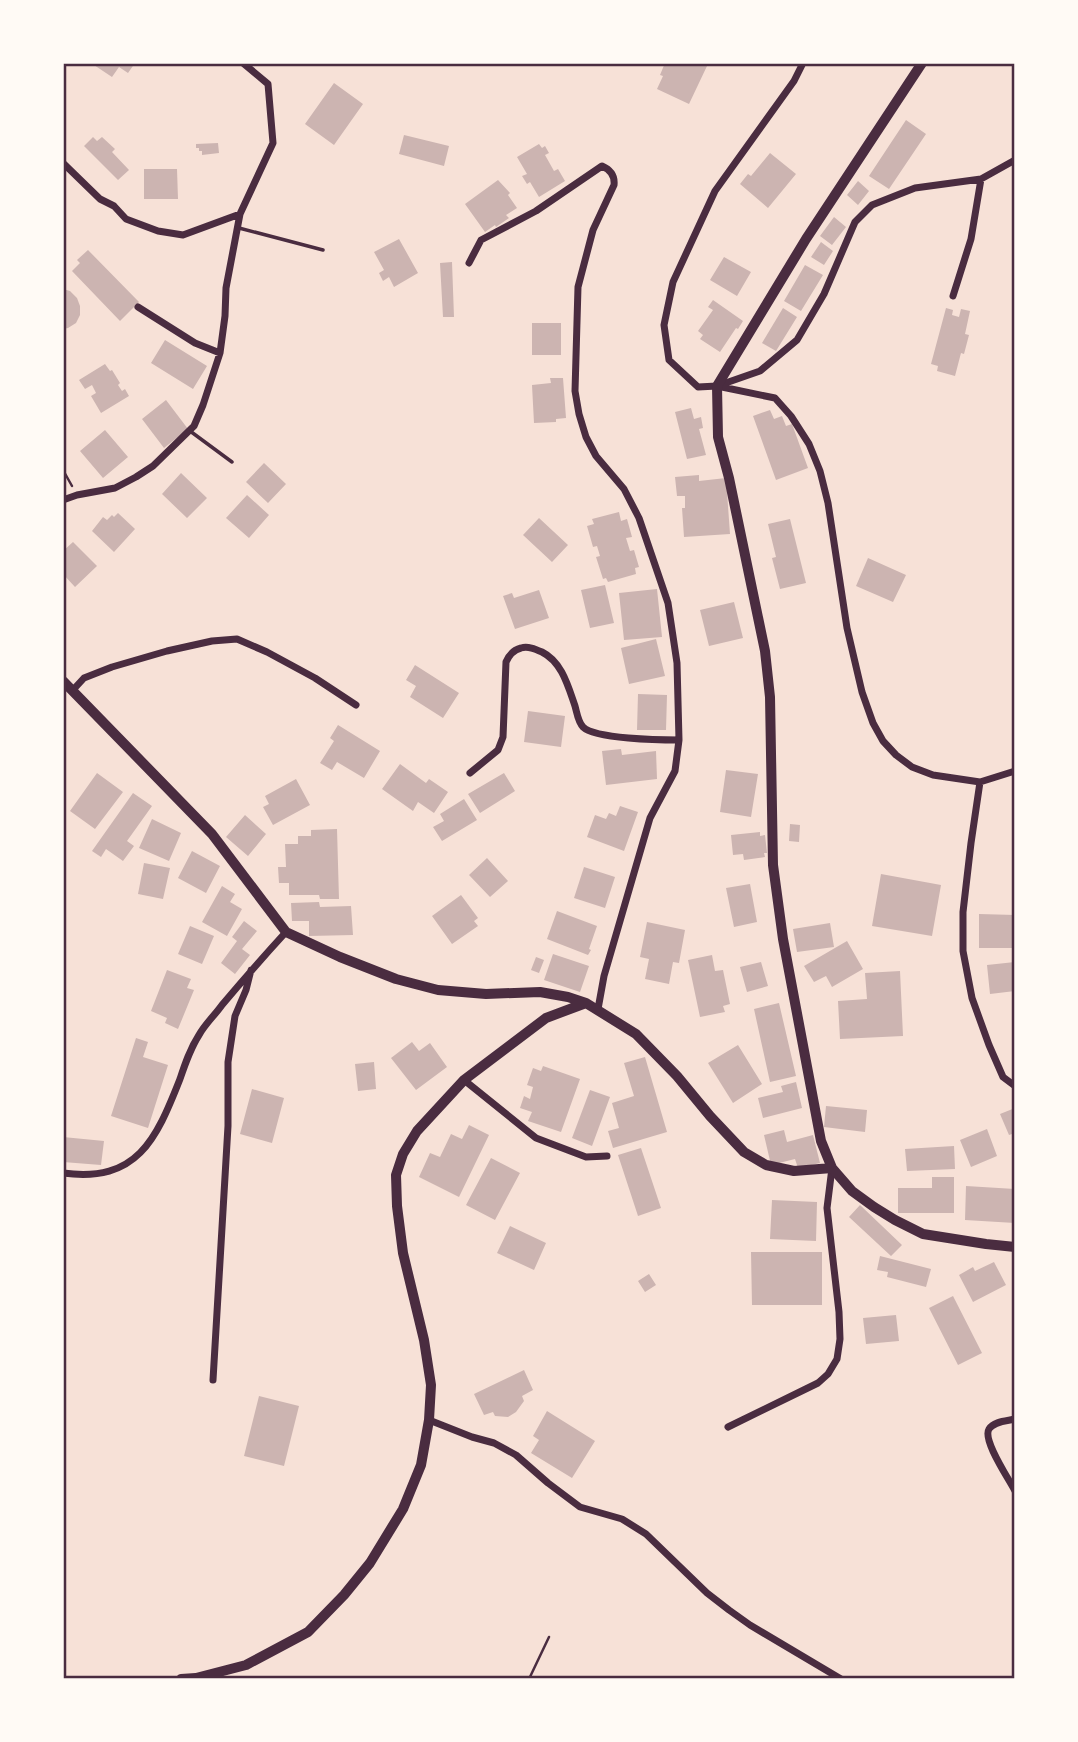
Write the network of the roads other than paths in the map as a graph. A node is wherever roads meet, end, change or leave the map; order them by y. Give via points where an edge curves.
1 (243, 63) edge
2 (803, 63) edge
3 (922, 63) edge
4 (1015, 160) edge
5 (63, 163) edge
6 (981, 180) junction
7 (240, 214) junction
8 (237, 227) junction
9 (323, 250) dead end
10 (469, 263) dead end
11 (953, 296) dead end
12 (138, 307) dead end
13 (220, 353) junction
14 (716, 386) junction
15 (190, 431) junction
16 (232, 462) dead end
17 (63, 499) edge
18 (63, 681) edge
19 (72, 691) junction
20 (356, 705) dead end
21 (679, 740) junction
22 (1015, 771) edge
23 (470, 773) dead end
24 (981, 782) junction
25 (286, 932) junction
26 (251, 970) junction
27 (586, 1003) junction
28 (598, 1009) junction
29 (464, 1080) junction
30 (1015, 1086) edge
31 (607, 1156) dead end
32 (832, 1168) junction
33 (63, 1173) edge
34 (1015, 1247) edge
35 (213, 1380) dead end
36 (1015, 1419) edge
37 (429, 1420) junction
38 (728, 1427) dead end
39 (1015, 1491) edge
40 (181, 1679) edge
41 (841, 1679) edge

1 - 7 street via 268,84 273,143
2 - 14 street via 715,191 673,282 664,325 669,360 698,387
3 - 14 main road
4 - 6 street
5 - 7 street via 126,219 158,231 183,235
6 - 11 street via 971,239
6 - 14 street via 915,188 872,205 855,222 824,294 797,340 760,371
7 - 8 street
8 - 9 lane
8 - 13 street
10 - 21 street via 481,240 536,211 602,166 612,173 614,185 593,230 578,288 575,391 586,437 639,518 668,603 677,663
12 - 13 street via 195,343
13 - 15 street via 204,405
14 - 24 street via 775,398 809,444 828,503 862,692 883,741 912,767
14 - 32 main road via 718,438 771,697 773,865 783,939 821,1141
15 - 16 lane
15 - 17 street via 153,466 116,488
18 - 19 main road
19 - 20 street via 84,678 112,667 237,639 315,678
19 - 25 main road via 212,834
21 - 23 street via 597,734 583,727 561,670 530,647 519,648 506,662 503,737 498,750
21 - 28 street via 675,771 650,818
22 - 24 street
24 - 30 street via 962,951 989,1045 1003,1077
25 - 26 street
25 - 27 main road via 396,979 438,990 540,992
26 - 33 street via 199,1034 160,1123 137,1156 113,1171
26 - 35 street via 235,1016 228,1062
27 - 28 main road
27 - 29 main road via 546,1018
28 - 32 main road via 636,1034 744,1152 766,1165 794,1171
29 - 31 street via 536,1138 586,1157
29 - 37 main road via 417,1131 396,1175 403,1253 431,1385
32 - 34 main road via 874,1208 923,1234
32 - 38 street via 827,1208 839,1312 837,1359 818,1383
36 - 39 street via 992,1426 987,1437
37 - 40 main road via 421,1465 403,1509 344,1595 308,1632 270,1654 246,1665
37 - 41 street via 494,1443 516,1455 580,1507 622,1519 646,1534 729,1610

